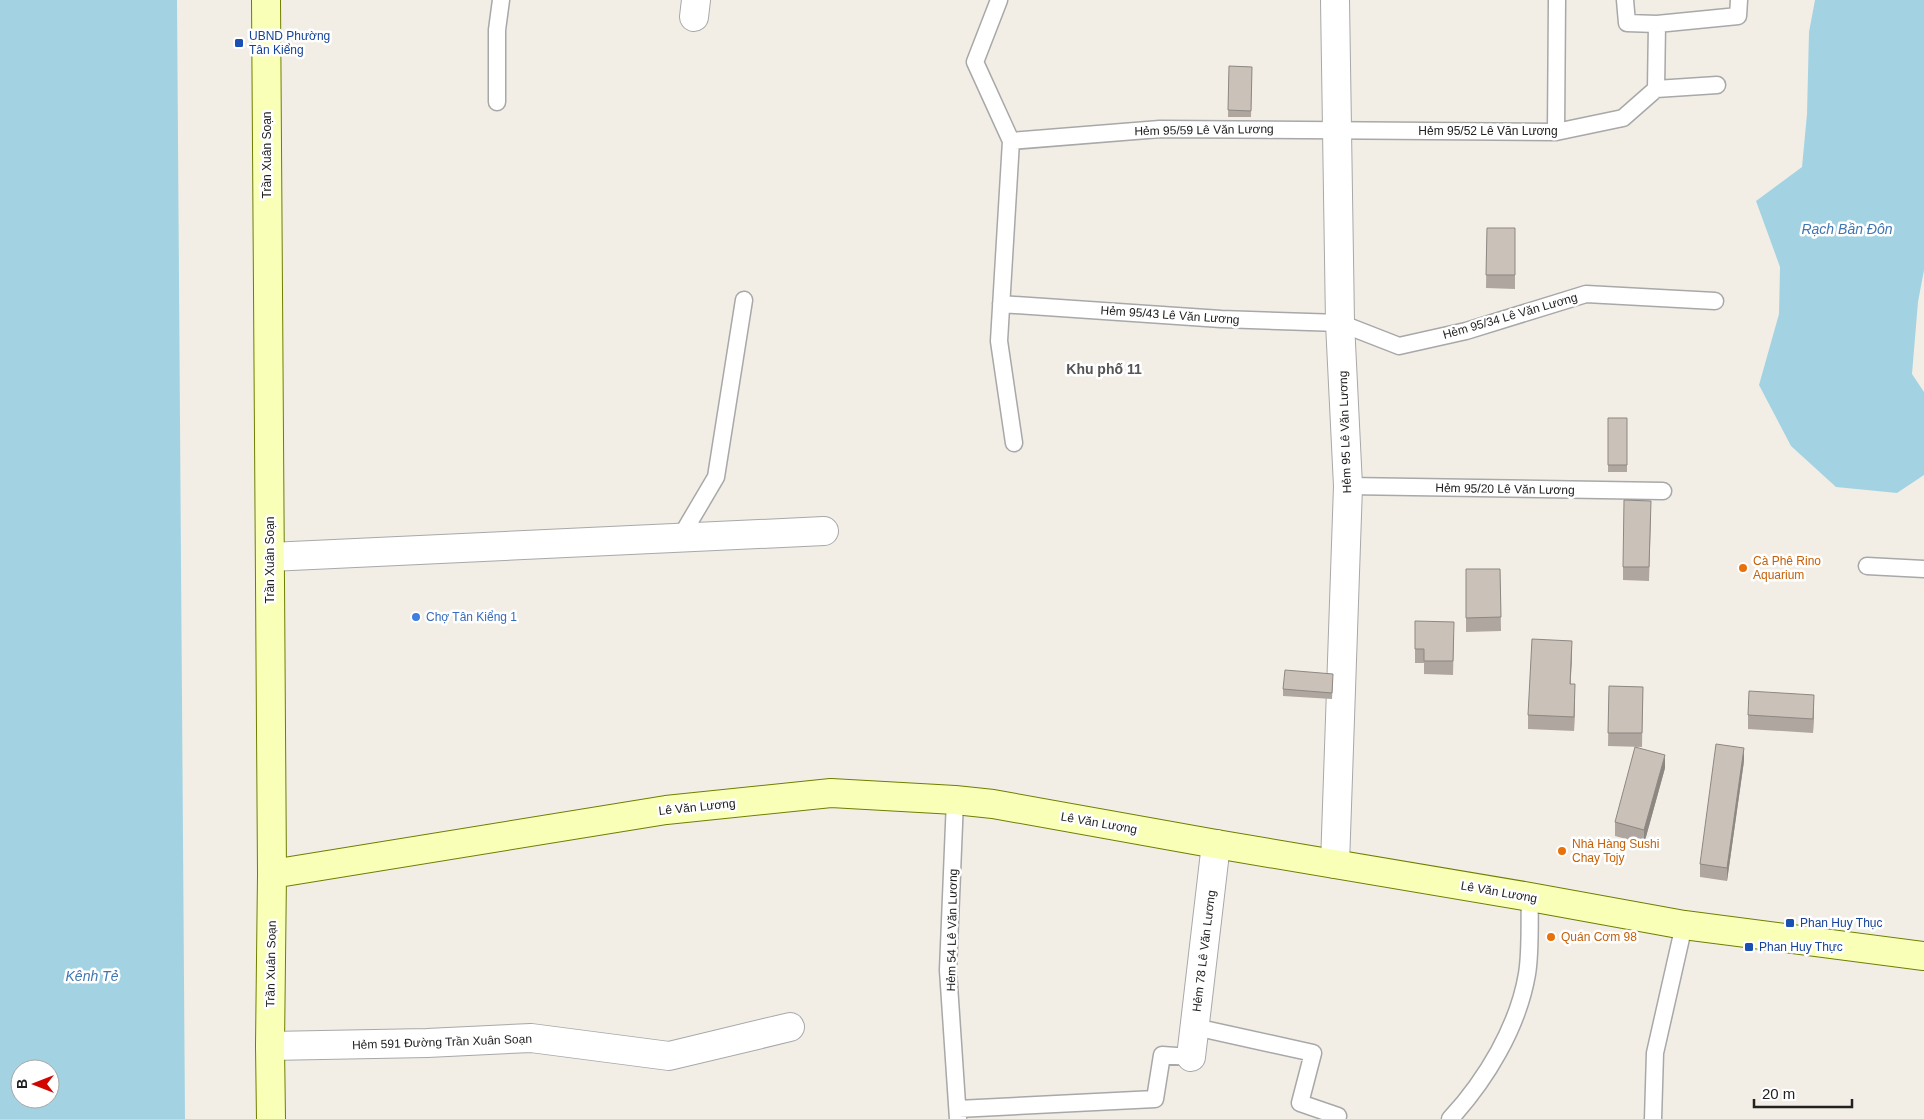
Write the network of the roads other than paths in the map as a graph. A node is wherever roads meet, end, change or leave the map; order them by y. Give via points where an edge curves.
1 (266, 0) edge
2 (501, 0) edge
3 (999, 0) edge
4 (1335, 0) edge
5 (1557, 0) edge
6 (1625, 0) edge
7 (1739, 0) edge
8 (1657, 24) junction
9 (1717, 84) dead end
10 (1656, 89) junction
11 (497, 102) dead end
12 (1337, 130) junction
13 (1556, 132) junction
14 (1011, 141) junction
15 (744, 300) dead end
16 (1715, 301) dead end
17 (1001, 304) junction
18 (1340, 322) junction
19 (1014, 443) dead end
20 (1348, 486) junction
21 (1662, 491) dead end
22 (824, 531) dead end
23 (680, 538) junction
24 (270, 557) junction
25 (1867, 566) dead end
26 (1924, 569) edge
27 (955, 800) junction
28 (1216, 844) junction
29 (1335, 864) junction
30 (272, 874) junction
31 (1530, 897) junction
32 (1684, 925) junction
33 (1924, 956) edge
34 (790, 1026) dead end
35 (1194, 1027) junction
36 (270, 1046) junction
37 (1191, 1057) joint
38 (958, 1114) edge
39 (271, 1119) edge
40 (1337, 1119) edge
41 (1450, 1119) edge
42 (1653, 1119) edge

1 - 24 street, Trần Xuân Soạn
2 - 11 lane via 497,30
3 - 14 lane via 975,62
4 - 12 street, Hẻm 95 Lê Văn Lương
5 - 13 lane
6 - 8 lane via 1627,23
7 - 8 lane via 1738,16
8 - 10 lane
9 - 10 lane
10 - 13 lane, Hẻm 95/52 Lê Văn Lương via 1623,118
12 - 13 lane, Hẻm 95/52 Lê Văn Lương
12 - 14 lane, Hẻm 95/59 Lê Văn Lương via 1160,128
12 - 18 street, Hẻm 95 Lê Văn Lương
14 - 17 lane
15 - 23 lane via 716,477
16 - 18 lane, Hẻm 95/34 Lê Văn Lương via 1586,294 1466,331 1399,346
17 - 18 lane, Hẻm 95/43 Lê Văn Lương via 1221,319
17 - 19 lane via 999,341
18 - 20 street, Hẻm 95 Lê Văn Lương
20 - 21 lane, Hẻm 95/20 Lê Văn Lương
20 - 29 street, Hẻm 95 Lê Văn Lương
22 - 23 street
23 - 24 street
24 - 30 street, Trần Xuân Soạn
25 - 26 lane
27 - 28 street, Lê Văn Lương via 994,804
27 - 30 street, Lê Văn Lương via 831,793 666,810
27 - 38 lane, Hẻm 54 Lê Văn Lương via 948,970
28 - 29 street, Lê Văn Lương
28 - 35 street, Hẻm 78 Lê Văn Lương
29 - 31 street, Lê Văn Lương
30 - 36 street, Trần Xuân Soạn
31 - 32 street, Lê Văn Lương
31 - 41 lane via 1527,973 1516,1017 1488,1068
32 - 33 street, Lê Văn Lương
32 - 42 lane via 1655,1053
34 - 36 street, Hẻm 591 Đường Trần Xuân Soạn via 669,1056 531,1038
35 - 37 street, Hẻm 78 Lê Văn Lương
35 - 40 lane via 1313,1053 1300,1103 1338,1116
36 - 39 street, Trần Xuân Soạn
37 - 38 lane via 1162,1055 1155,1099

